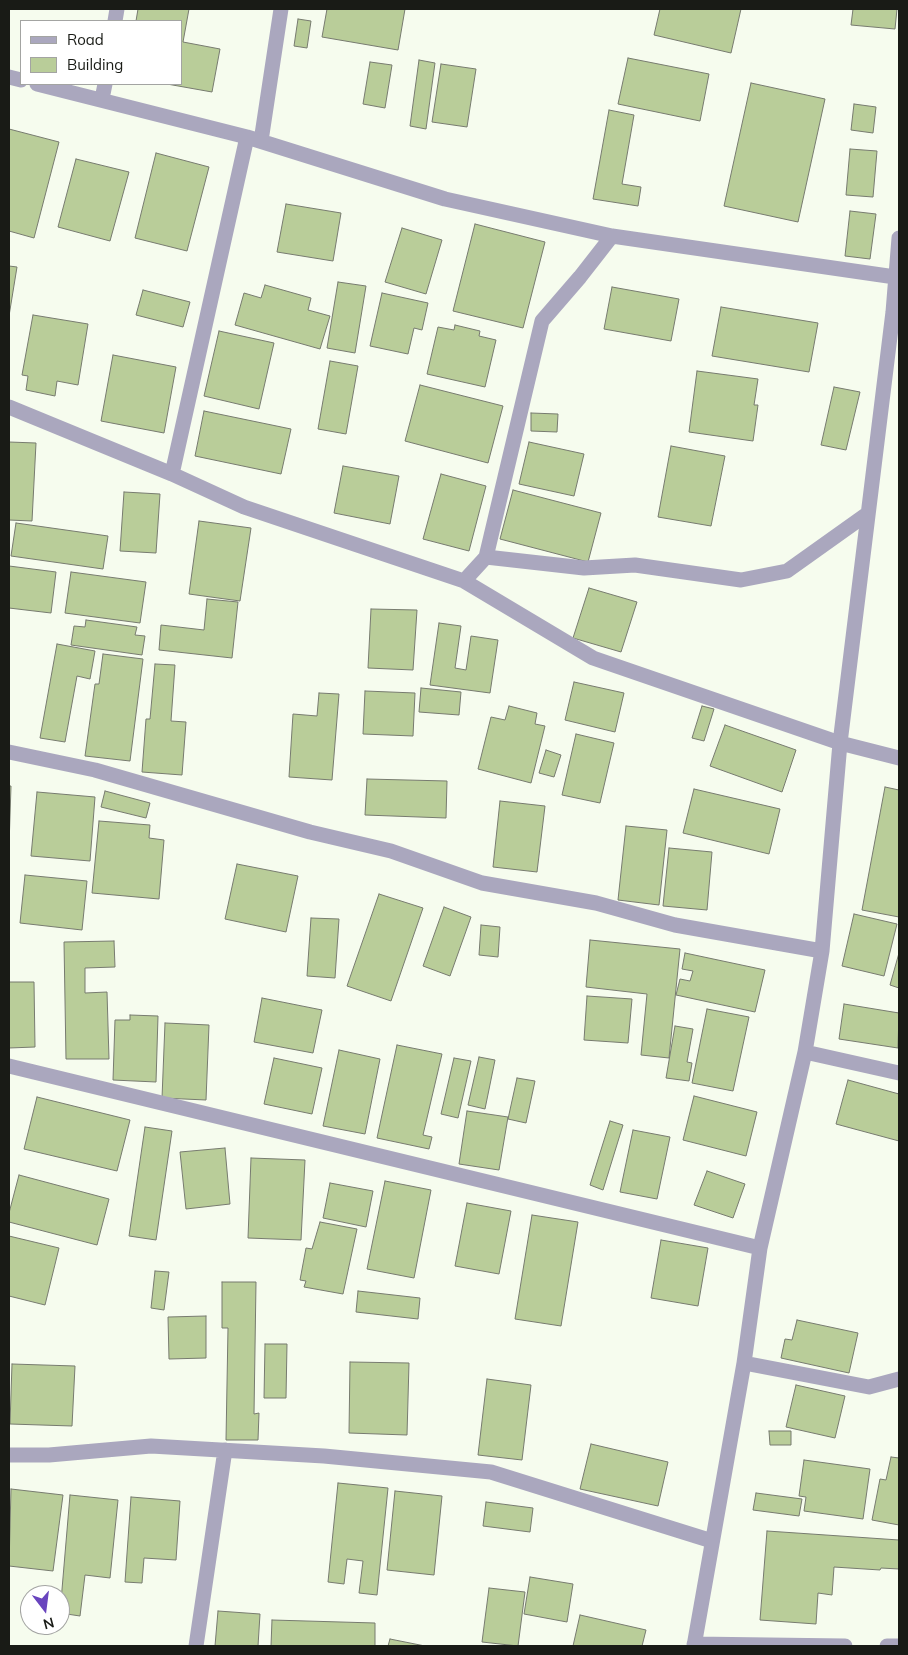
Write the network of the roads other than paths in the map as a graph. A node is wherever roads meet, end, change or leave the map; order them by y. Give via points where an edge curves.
1 (281, 9) edge
2 (41, 85) edge
3 (105, 85) edge
4 (102, 99) junction
5 (254, 139) junction
6 (612, 236) junction
7 (899, 238) edge
8 (895, 277) junction
9 (896, 313) edge
10 (9, 407) edge
11 (172, 474) junction
12 (867, 514) junction
13 (486, 557) junction
14 (464, 581) junction
15 (840, 743) junction
16 (9, 752) edge
17 (899, 758) edge
18 (822, 951) junction
19 (805, 1052) junction
20 (9, 1066) edge
21 (899, 1073) edge
22 (760, 1248) junction
23 (744, 1363) junction
24 (899, 1380) edge
25 (225, 1450) junction
26 (9, 1456) edge
27 (712, 1541) junction
28 (694, 1645) edge
29 (196, 1646) edge
30 (845, 1646) edge
31 (887, 1646) edge
32 (899, 1646) edge

1 - 5 street
2 - 4 street
3 - 4 street
4 - 5 street
5 - 6 street via 445,199
5 - 11 street
6 - 8 street
6 - 13 street via 542,321
7 - 8 street
8 - 9 street
9 - 12 street
10 - 11 street
11 - 14 street via 244,507
12 - 13 street via 787,571 741,580 635,565 584,568
12 - 15 street
13 - 14 street
14 - 15 street via 593,658
15 - 17 street
15 - 18 street
16 - 18 street via 96,770 310,832 391,851 482,883 596,903 676,925
18 - 19 street
19 - 21 street
19 - 22 street
20 - 22 street
22 - 23 street
23 - 24 street via 869,1387
23 - 27 street
25 - 26 street via 152,1446 49,1456
25 - 27 street via 491,1472
25 - 29 street
27 - 28 street
28 - 30 street
31 - 32 street

